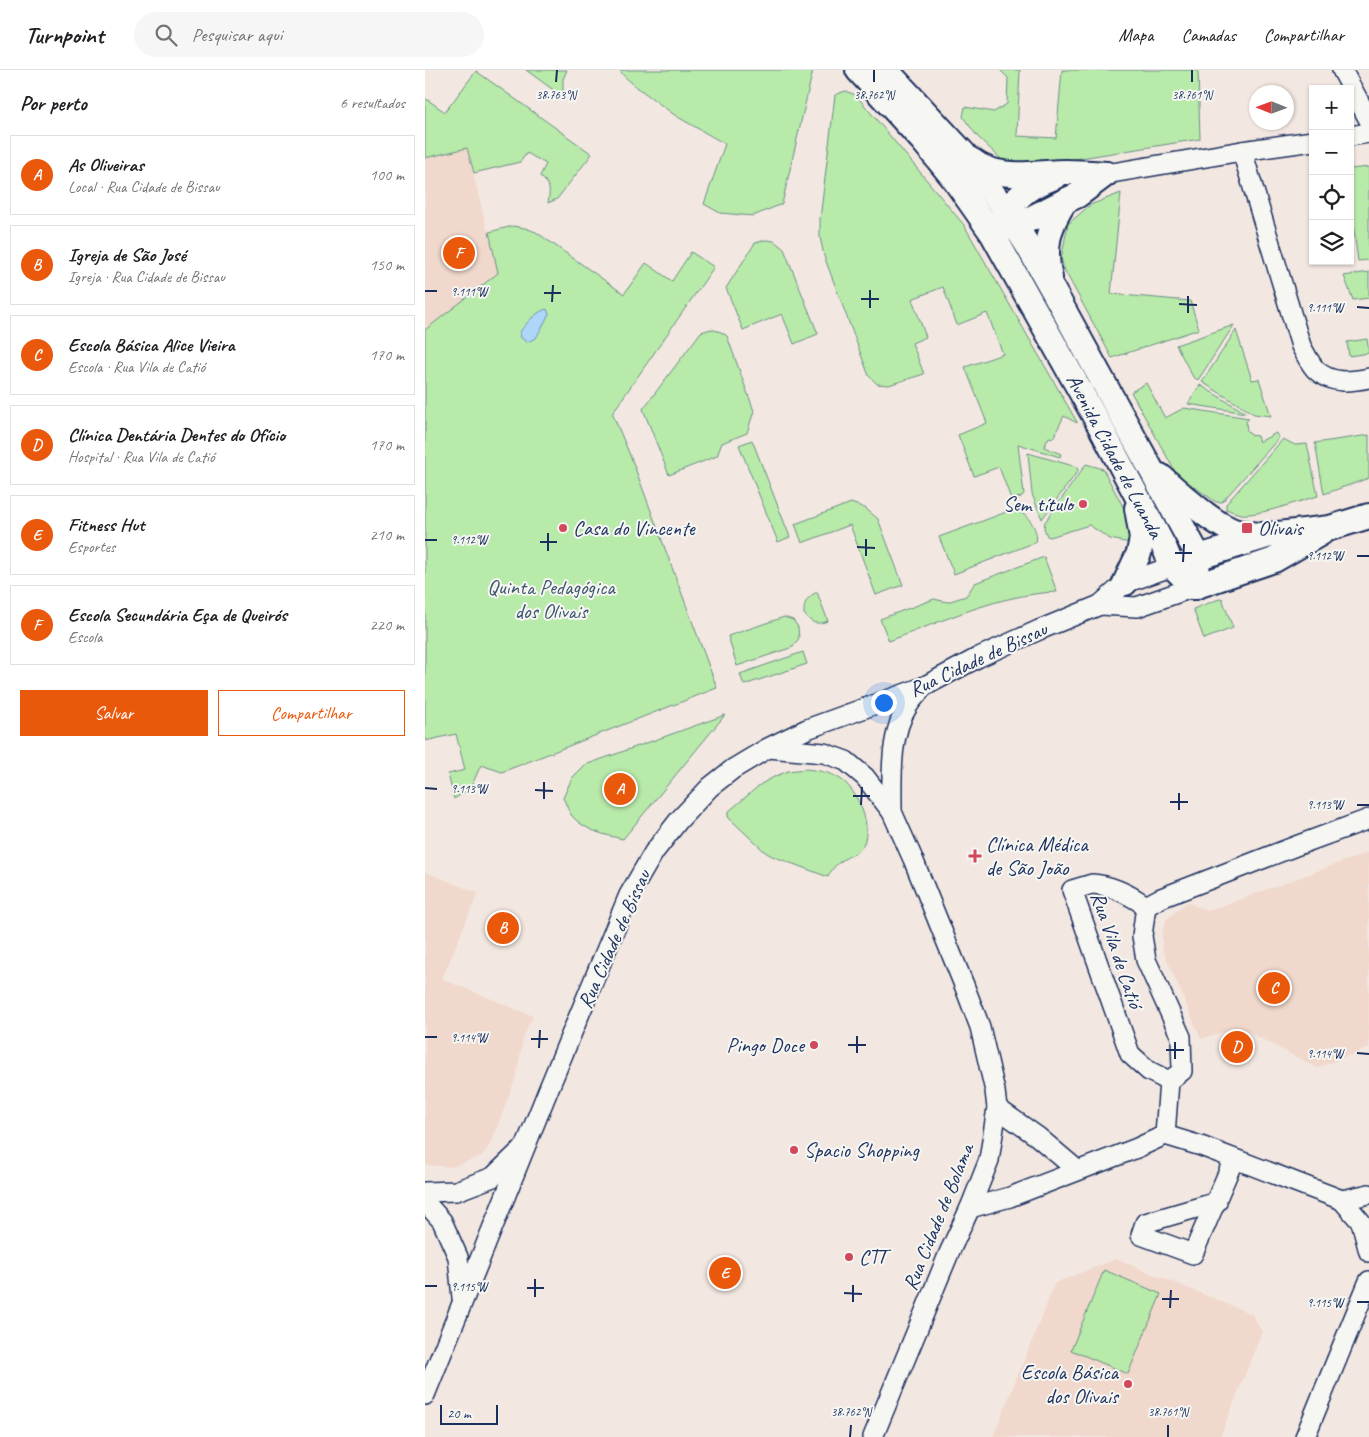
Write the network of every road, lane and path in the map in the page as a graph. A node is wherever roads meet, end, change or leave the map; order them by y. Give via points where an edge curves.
1 (858, 70) edge
2 (886, 70) edge
3 (1342, 70) edge
4 (1369, 120) edge
5 (1369, 133) edge
6 (1354, 135) edge
7 (1309, 142) edge
8 (1242, 151) junction
9 (964, 154) junction
10 (1065, 172) junction
11 (1106, 174) junction
12 (1065, 202) junction
13 (1011, 218) junction
14 (992, 233) junction
15 (1055, 294) junction
16 (1369, 378) edge
17 (1149, 466) junction
18 (1133, 490) junction
19 (1369, 516) edge
20 (1330, 528) junction
21 (1269, 535) junction
22 (1199, 557) junction
23 (1172, 566) junction
24 (1125, 583) junction
25 (1194, 587) junction
26 (1100, 605) junction
27 (923, 687) junction
28 (768, 748) junction
29 (892, 812) junction
30 (1369, 819) edge
31 (1146, 906) junction
32 (1169, 1081) junction
33 (997, 1108) junction
34 (1165, 1135) junction
35 (526, 1146) junction
36 (1234, 1159) junction
37 (1077, 1170) junction
38 (425, 1192) edge
39 (1369, 1194) edge
40 (1342, 1200) junction
41 (425, 1202) edge
42 (1217, 1202) dead end
43 (970, 1208) junction
44 (1369, 1252) edge
45 (1369, 1281) edge
46 (463, 1302) junction
47 (425, 1395) edge
48 (873, 1437) edge
49 (1305, 1437) edge

1 - 14 main road, Avenida Cidade de Luanda via 923,141
2 - 9 main road, Avenida Cidade de Luanda
3 - 4 street
5 - 6 street
7 - 8 street
8 - 11 street
8 - 16 street via 1301,346 1315,369 1329,379 1347,382
9 - 10 main road via 993,172
9 - 13 main road, Avenida Cidade de Luanda
10 - 11 main road
10 - 13 main road via 1021,195
11 - 12 main road
12 - 13 main road
12 - 15 main road via 1055,217 1047,243 1049,275
13 - 14 main road
13 - 15 main road, Avenida Cidade de Luanda
14 - 18 main road, Avenida Cidade de Luanda
15 - 17 main road, Avenida Cidade de Luanda
17 - 21 main road via 1230,530
17 - 22 main road, Avenida Cidade de Luanda
18 - 23 main road, Avenida Cidade de Luanda
18 - 24 main road via 1142,538
19 - 20 main road, Rua Cidade de Bissau
20 - 21 main road, Rua Cidade de Bissau
20 - 25 main road, Rua Cidade de Bissau via 1275,560
21 - 22 main road, Rua Cidade de Bissau
22 - 23 street, Rua Cidade de Bissau
22 - 25 main road
23 - 24 street, Rua Cidade de Bissau
23 - 25 main road, Avenida Cidade de Luanda
24 - 26 street, Rua Cidade de Bissau
25 - 26 street, Rua Cidade de Bissau via 1137,607
26 - 27 street, Rua Cidade de Bissau via 979,657
27 - 28 street, Rua Cidade de Bissau via 807,729
27 - 29 street, Rua Cidade de Bolama via 907,707 898,727 892,764
28 - 29 street, Rua Cidade de Bolama via 824,753 846,761 865,777
28 - 35 street, Rua Cidade de Bissau via 710,787 654,852 629,895
29 - 33 street, Rua Cidade de Bolama via 980,1027
30 - 31 street, Rua Vila de Catió
31 - 32 street, Rua Vila de Catió via 1143,936 1147,960 1181,1038 1182,1071
31 - 32 street, Rua Vila de Catió via 1132,896 1103,885 1092,884 1072,890 1130,1054 1149,1072
32 - 34 street
33 - 37 street
33 - 43 street, Rua Cidade de Bolama via 989,1160
34 - 36 street
34 - 37 street
35 - 38 street via 493,1177 456,1191
35 - 46 street, Rua Cidade de Bissau
36 - 40 street
36 - 42 street
37 - 43 street via 1010,1197
39 - 40 street
40 - 44 street via 1361,1222
41 - 46 street via 442,1221 458,1257
43 - 48 street, Rua Cidade de Bolama
45 - 49 street
46 - 47 street, Rua Cidade de Bissau

